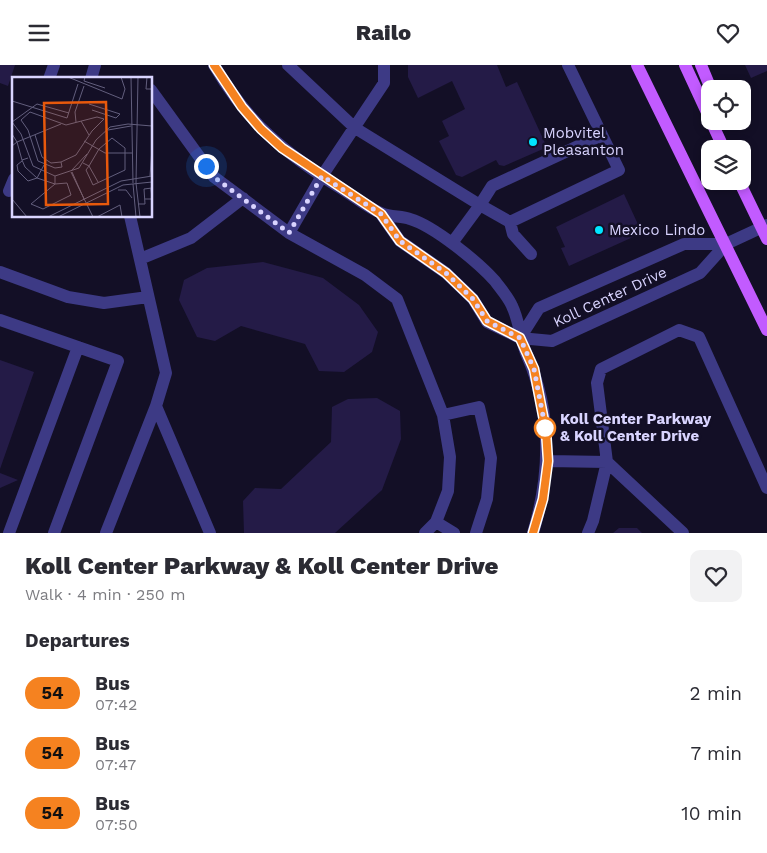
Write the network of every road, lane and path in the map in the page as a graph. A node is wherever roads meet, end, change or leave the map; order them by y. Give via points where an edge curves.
1 (54, 65) edge
2 (96, 65) edge
3 (214, 65) edge
4 (288, 65) edge
5 (384, 65) edge
6 (568, 65) edge
7 (636, 65) edge
8 (685, 65) edge
9 (701, 65) edge
10 (50, 77) edge
11 (92, 77) edge
12 (707, 80) edge
13 (152, 91) edge
14 (701, 99) edge
15 (354, 128) junction
16 (602, 135) junction
17 (322, 176) junction
18 (744, 190) edge
19 (243, 198) junction
20 (480, 205) junction
21 (381, 214) junction
22 (130, 217) edge
23 (510, 222) junction
24 (765, 230) edge
25 (289, 233) junction
26 (452, 243) junction
27 (726, 245) junction
28 (531, 254) dead end
29 (140, 259) junction
30 (0, 272) edge
31 (148, 297) junction
32 (0, 321) edge
33 (767, 330) edge
34 (520, 338) junction
35 (78, 347) junction
36 (156, 406) junction
37 (443, 415) junction
38 (548, 461) junction
39 (607, 462) junction
40 (767, 488) edge
41 (436, 522) junction
42 (9, 533) edge
43 (54, 533) edge
44 (106, 533) edge
45 (210, 533) edge
46 (425, 533) edge
47 (454, 533) edge
48 (476, 533) edge
49 (533, 533) edge
50 (588, 533) edge
51 (682, 533) edge

1 - 10 street
2 - 11 street
3 - 17 street via 227,87 261,129
4 - 15 street
5 - 15 street via 384,83
6 - 16 street
7 - 27 main road
8 - 14 main road
9 - 12 main road
13 - 19 street via 214,177
15 - 17 street
15 - 20 street
16 - 20 street via 492,186
16 - 23 street via 619,170
17 - 21 street
17 - 25 street
18 - 24 main road
19 - 25 street
19 - 29 street via 191,238
20 - 23 street
20 - 26 street
21 - 26 street via 412,219
21 - 34 street via 400,241 446,273 473,299 487,321
22 - 29 street
23 - 28 street via 513,234
24 - 27 street, Koll Center Drive
25 - 37 street via 365,275 397,299
26 - 34 street via 494,281 508,299
27 - 33 main road
27 - 34 street, Koll Center Drive via 700,273 552,341
27 - 34 street, Koll Center Drive via 684,244 539,309
29 - 31 street
30 - 31 street via 68,297 104,303
31 - 36 street via 166,373
32 - 35 street
34 - 38 street via 534,369 546,431
35 - 42 street
35 - 43 street via 118,361
36 - 44 street
36 - 45 street
37 - 41 street via 450,457 448,491
37 - 48 street via 479,407 491,458 488,499
38 - 39 street
38 - 49 street via 543,499
39 - 40 street via 597,383 601,369 679,331 699,337
39 - 50 street
39 - 51 street
41 - 46 street
41 - 47 street

